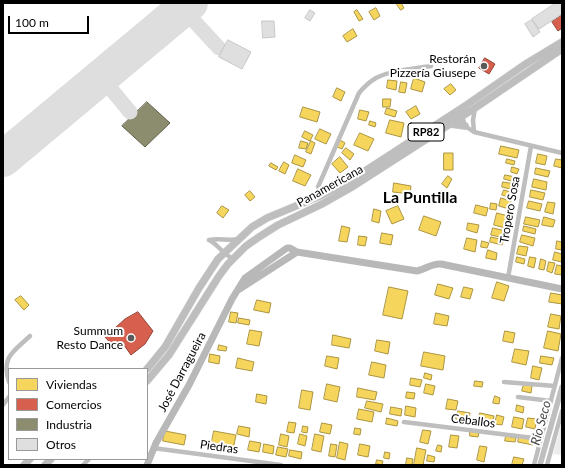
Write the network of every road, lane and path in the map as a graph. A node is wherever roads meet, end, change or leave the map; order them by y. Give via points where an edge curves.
1 (562, 42) edge
2 (562, 49) edge
3 (431, 66) dead end
4 (465, 106) junction
5 (474, 108) junction
6 (462, 116) junction
7 (451, 124) junction
8 (465, 126) junction
9 (474, 132) junction
10 (532, 146) junction
11 (562, 152) edge
12 (320, 196) junction
13 (239, 238) junction
14 (224, 253) junction
15 (234, 259) junction
16 (508, 278) junction
17 (562, 289) edge
18 (30, 336) dead end
19 (562, 358) edge
20 (148, 368) edge
21 (8, 377) edge
22 (148, 380) edge
23 (504, 382) dead end
24 (555, 386) junction
25 (518, 397) dead end
26 (551, 401) junction
27 (562, 411) edge
28 (404, 422) dead end
29 (541, 439) junction
30 (153, 448) junction
31 (147, 465) edge
32 (282, 465) edge
33 (534, 465) edge
34 (547, 465) edge

1 - 4 main road, Panamericana / RP82
2 - 5 main road, Panamericana / RP82
3 - 12 street via 376,78 359,93 318,187
4 - 6 street
4 - 12 main road, Panamericana / RP82 via 369,169
5 - 6 main road, Panamericana / RP82
5 - 9 street
6 - 7 main road, Panamericana / RP82
6 - 8 street
7 - 8 main road
7 - 15 main road, Panamericana / RP82 via 336,197 268,231 246,246
8 - 9 street
9 - 10 street
10 - 11 street
10 - 16 street, Tropero Sosa
12 - 13 main road, Panamericana / RP82 via 267,218
13 - 14 main road, Panamericana / RP82
13 - 14 street via 209,240
14 - 15 street
14 - 20 main road, Panamericana / RP82 via 208,273 166,347
15 - 22 main road, Panamericana / RP82 via 216,281 169,355
16 - 17 street, José Darragueira
16 - 30 street, José Darragueira via 441,264 418,271 284,249 245,278 237,290 189,385
18 - 21 street via 8,359
19 - 24 street
23 - 24 street
24 - 26 street
25 - 26 street
26 - 29 street
27 - 34 street
28 - 29 street, Ceballos
29 - 33 street
30 - 31 street, José Darragueira
30 - 32 street, Piedras

